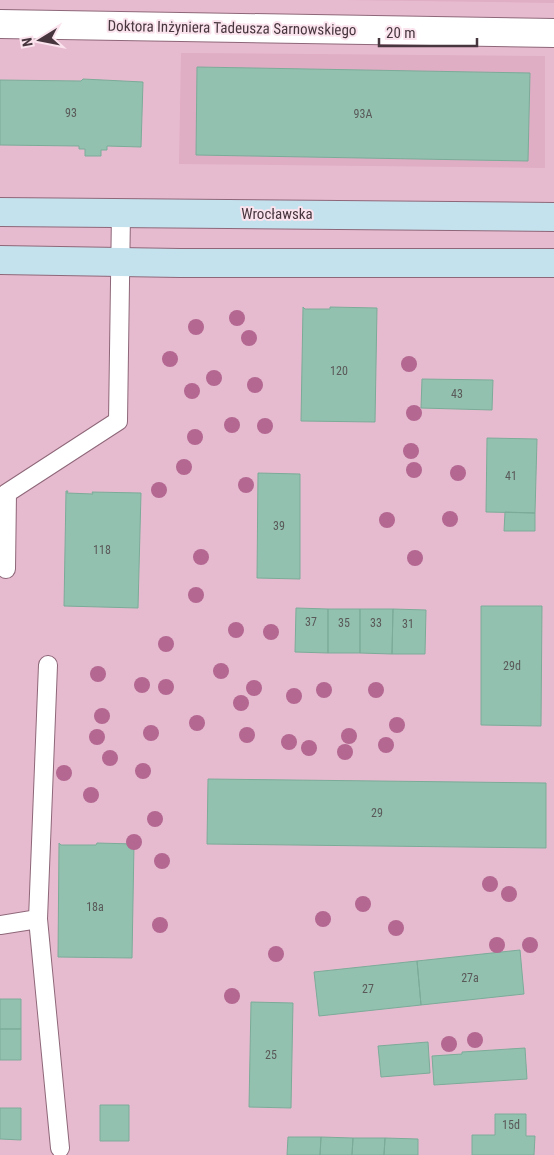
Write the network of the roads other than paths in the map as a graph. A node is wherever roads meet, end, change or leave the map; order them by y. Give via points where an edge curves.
1 (0, 24) edge
2 (554, 33) edge
3 (0, 212) edge
4 (122, 213) junction
5 (554, 217) edge
6 (0, 260) edge
7 (121, 262) junction
8 (554, 263) edge
9 (6, 568) dead end
10 (48, 665) dead end
11 (38, 919) junction
12 (0, 925) edge
13 (60, 1148) dead end

1 - 2 street, Doktora Inżyniera Tadeusza Sarnowskiego
3 - 4 main road, Wrocławska
4 - 5 main road, Wrocławska
4 - 7 lane
6 - 7 main road
7 - 8 main road
7 - 9 lane via 118,421 7,493
10 - 11 lane
11 - 12 lane
11 - 13 lane

